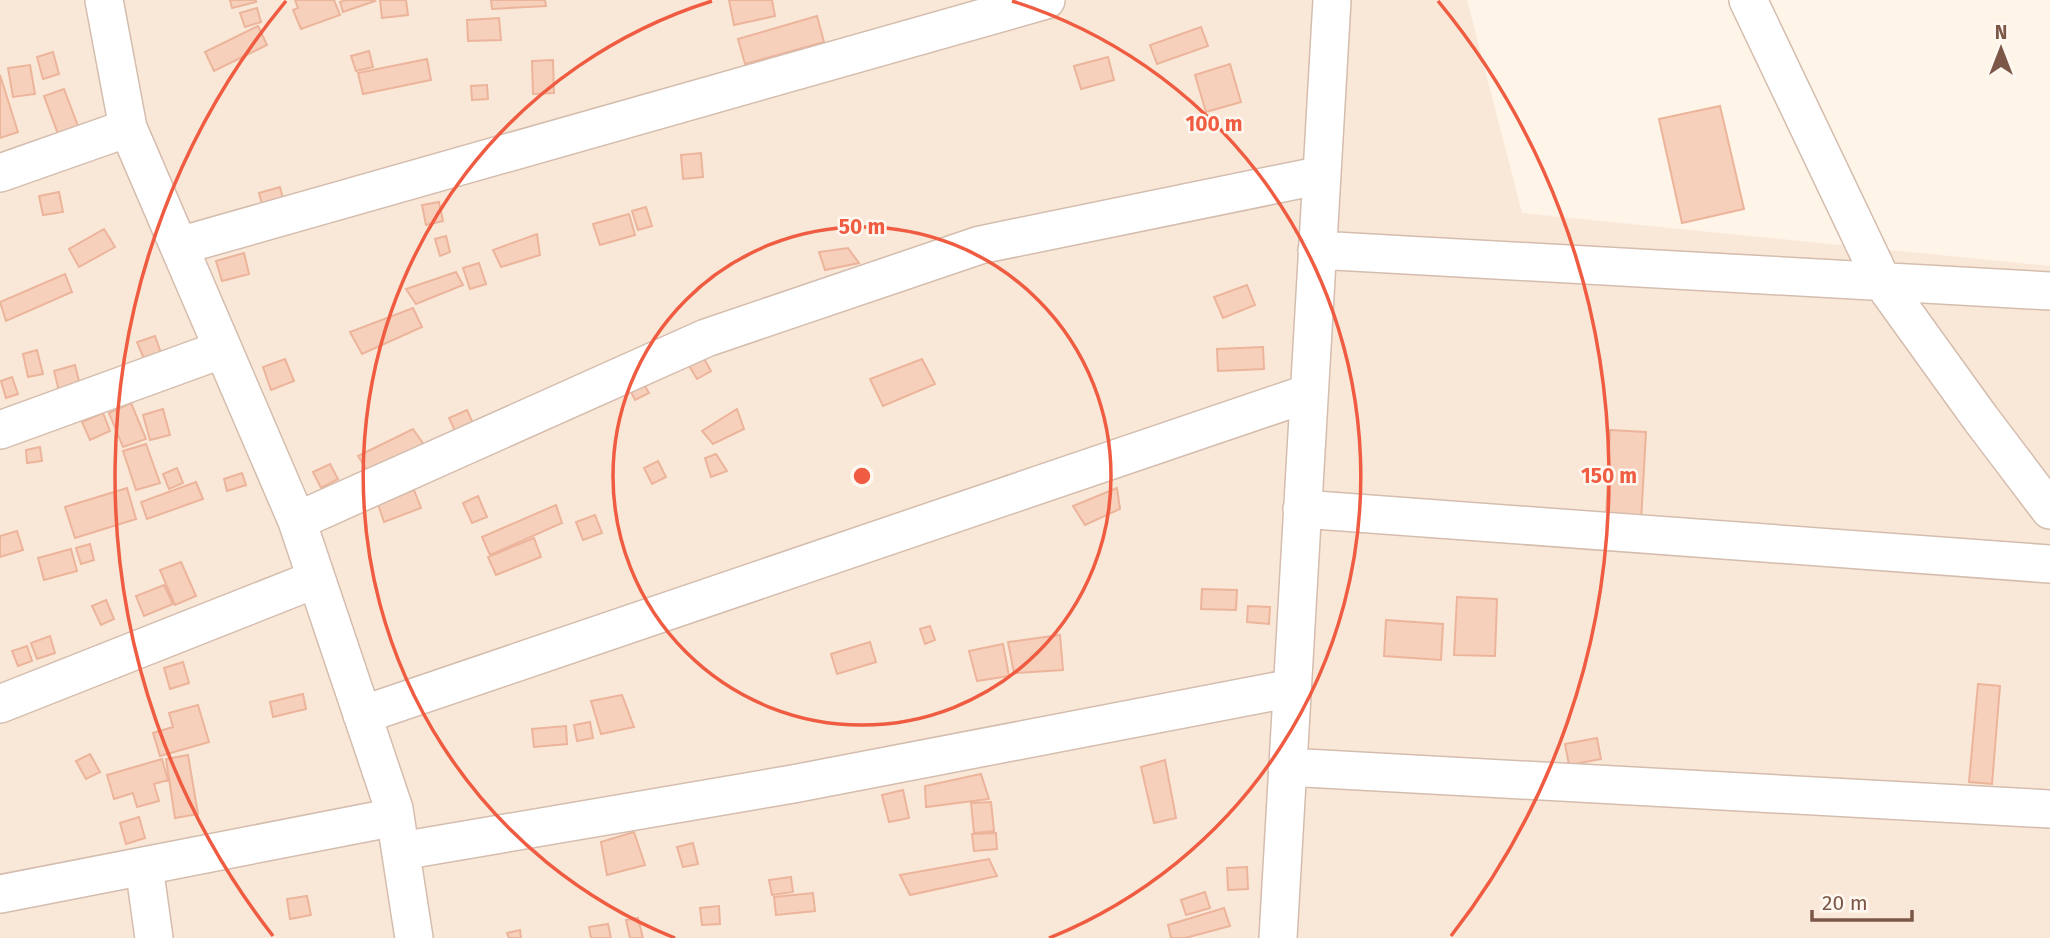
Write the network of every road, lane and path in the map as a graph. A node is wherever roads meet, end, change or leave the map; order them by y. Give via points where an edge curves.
1 (104, 0) edge
2 (1046, 0) edge
3 (1332, 0) edge
4 (1748, 0) edge
5 (128, 128) junction
6 (0, 173) edge
7 (1322, 175) junction
8 (179, 246) junction
9 (1317, 250) junction
10 (1883, 283) junction
11 (2050, 291) edge
12 (223, 349) junction
13 (1309, 393) junction
14 (0, 430) edge
15 (1302, 509) junction
16 (2050, 510) edge
17 (297, 521) junction
18 (2050, 564) edge
19 (316, 579) junction
20 (1292, 688) junction
21 (0, 704) edge
22 (362, 715) junction
23 (1287, 767) junction
24 (2050, 809) edge
25 (398, 834) junction
26 (145, 866) junction
27 (0, 894) edge
28 (153, 938) edge
29 (414, 938) edge
30 (1278, 938) edge

1 - 5 street
2 - 8 street
3 - 7 street
4 - 10 street
5 - 6 street
5 - 8 street
7 - 9 street
7 - 17 street via 980,245 705,338
8 - 12 street
9 - 10 street
9 - 13 street
10 - 11 street
10 - 16 street
12 - 14 street
12 - 17 street
13 - 15 street
13 - 22 street
15 - 18 street
15 - 20 street
17 - 19 street
19 - 21 street
19 - 22 street
20 - 23 street
20 - 25 street via 793,784
22 - 25 street
23 - 24 street
23 - 30 street
25 - 26 street
25 - 29 street
26 - 27 street
26 - 28 street

